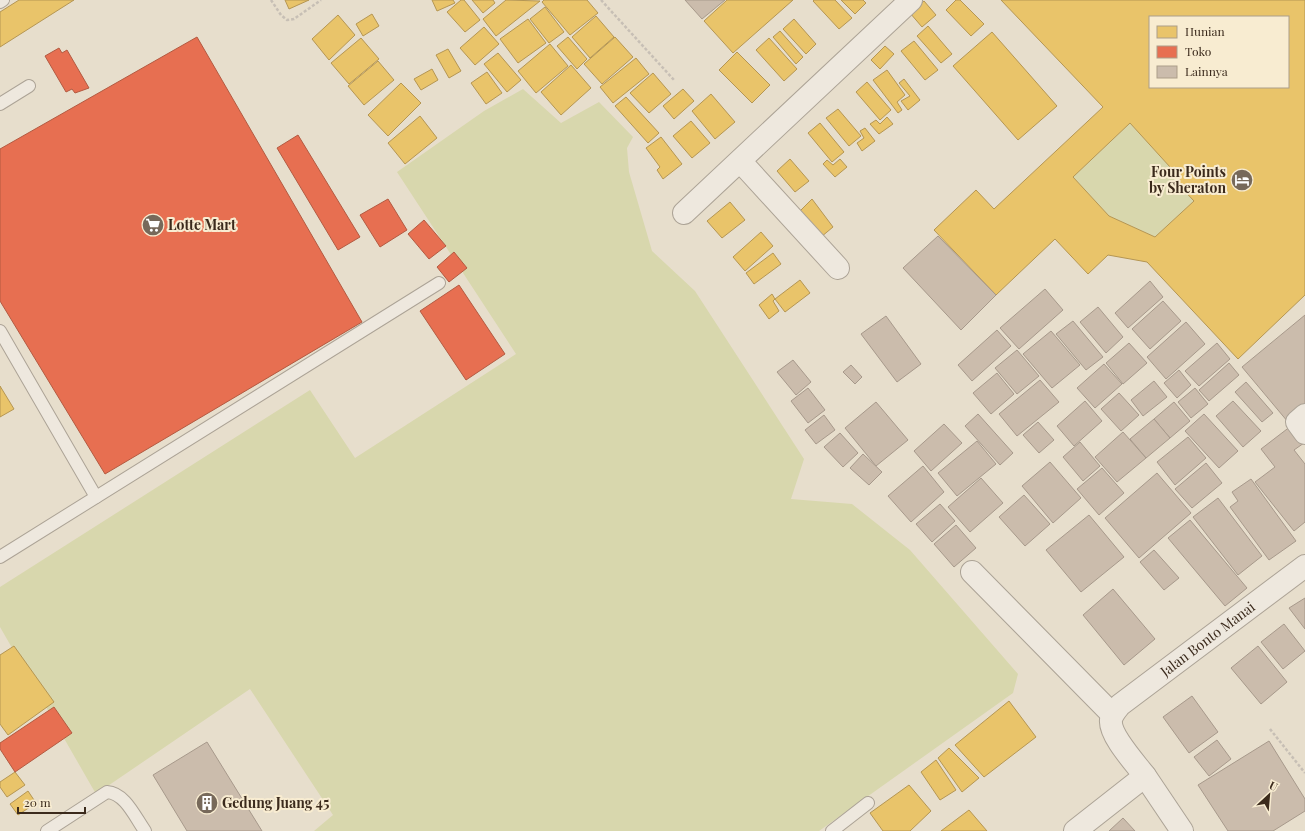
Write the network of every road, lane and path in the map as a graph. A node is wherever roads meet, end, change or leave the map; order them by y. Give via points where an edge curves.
1 (3, 0) edge
2 (271, 0) edge
3 (321, 0) edge
4 (601, 0) edge
5 (911, 0) edge
6 (0, 2) edge
7 (674, 80) dead end
8 (29, 86) dead end
9 (0, 104) edge
10 (741, 162) junction
11 (684, 213) dead end
12 (838, 268) dead end
13 (439, 283) dead end
14 (0, 331) edge
15 (1305, 415) edge
16 (1305, 433) edge
17 (96, 497) junction
18 (0, 557) edge
19 (1305, 566) edge
20 (972, 572) dead end
21 (1112, 714) junction
22 (1270, 729) dead end
23 (1305, 773) edge
24 (1145, 776) junction
25 (868, 803) dead end
26 (47, 831) edge
27 (145, 831) edge
28 (832, 831) edge
29 (1075, 831) edge
30 (1182, 831) edge

1 - 6 lane
2 - 3 path via 287,20 294,19
4 - 7 path
5 - 10 street
8 - 9 lane
10 - 11 street
10 - 12 street
13 - 17 lane
14 - 17 lane
15 - 16 street via 1297,422
17 - 18 lane
19 - 21 street, Jalan Bonto Manai via 1120,704
20 - 21 street
21 - 24 street via 1110,722 1118,739
22 - 23 path
24 - 29 street
24 - 30 street
25 - 28 lane
26 - 27 lane via 107,792 115,792

